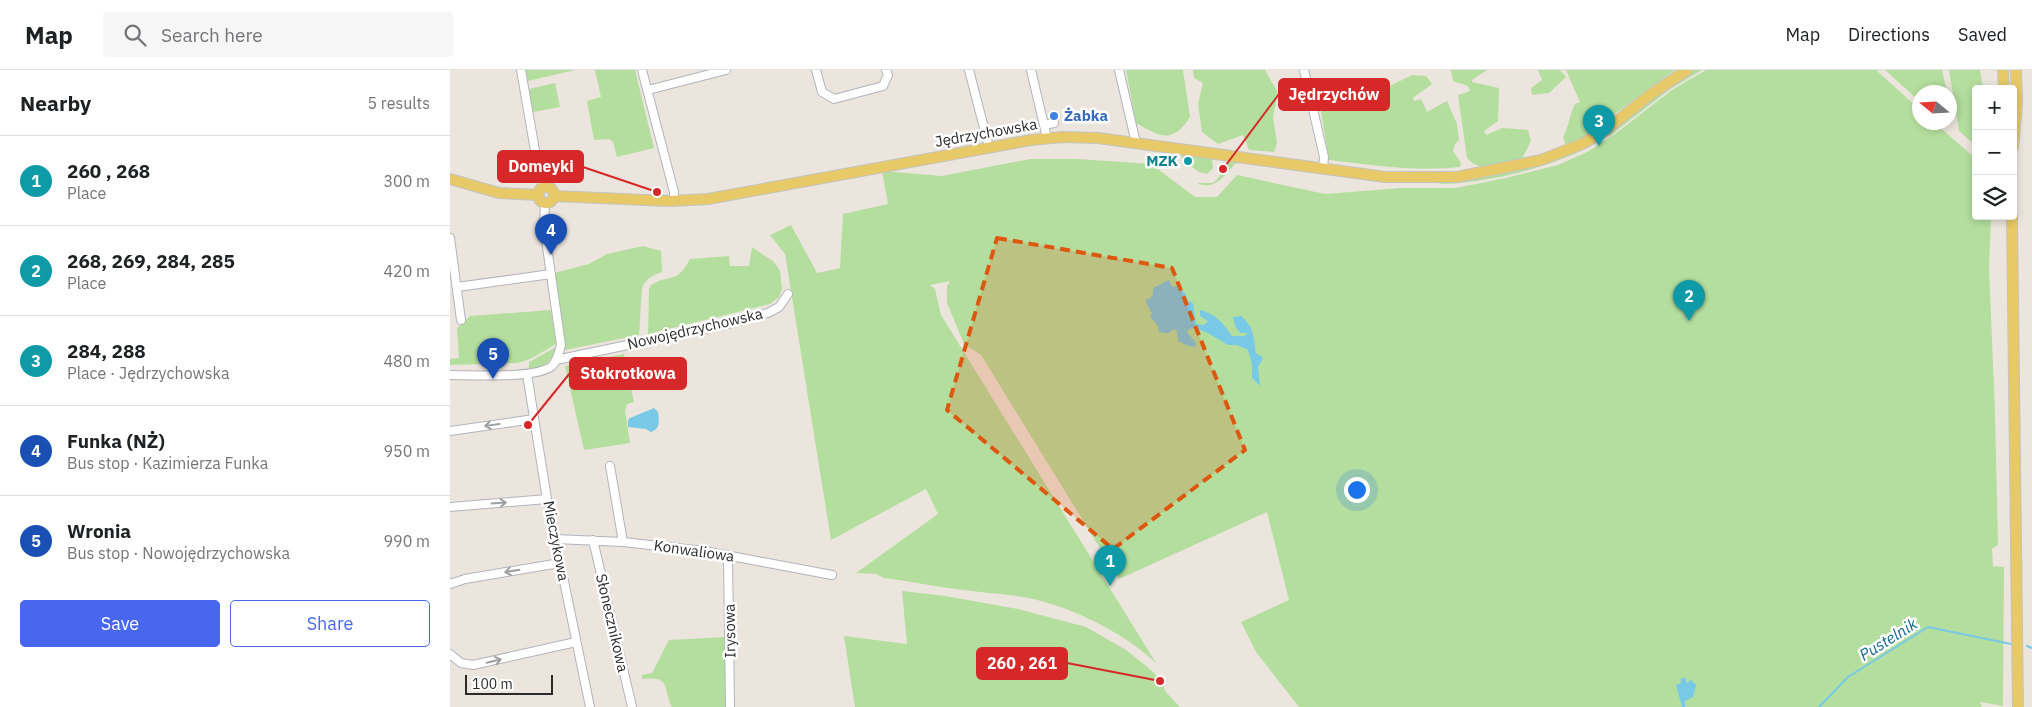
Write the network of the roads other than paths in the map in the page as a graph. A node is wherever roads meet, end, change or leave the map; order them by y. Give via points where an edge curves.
1 (521, 70) edge
2 (642, 70) edge
3 (726, 70) edge
4 (816, 70) edge
5 (886, 70) edge
6 (969, 70) edge
7 (1031, 70) edge
8 (1119, 70) edge
9 (1304, 70) edge
10 (1687, 70) edge
11 (2003, 70) edge
12 (2016, 70) edge
13 (2004, 85) edge
14 (648, 90) junction
15 (1054, 123) dead end
16 (1044, 125) junction
17 (2015, 130) edge
18 (1047, 138) junction
19 (1136, 143) junction
20 (989, 147) junction
21 (1323, 168) junction
22 (450, 179) edge
23 (543, 195) junction
24 (674, 201) junction
25 (2012, 220) edge
26 (450, 238) edge
27 (551, 274) junction
28 (457, 287) junction
29 (788, 294) dead end
30 (462, 320) dead end
31 (556, 360) junction
32 (527, 374) junction
33 (450, 375) edge
34 (534, 420) junction
35 (450, 431) edge
36 (610, 466) dead end
37 (547, 499) junction
38 (450, 507) edge
39 (555, 539) junction
40 (593, 540) junction
41 (622, 542) junction
42 (728, 556) junction
43 (560, 563) junction
44 (832, 575) dead end
45 (450, 584) edge
46 (576, 642) junction
47 (450, 654) edge
48 (590, 707) edge
49 (632, 707) edge
50 (730, 707) edge
51 (2018, 707) edge

1 - 23 street
2 - 14 street
3 - 14 street
4 - 5 street via 822,92 834,99 883,86 888,75
6 - 20 street
7 - 16 street
8 - 19 street
9 - 21 street via 1324,157
10 - 21 main road, Jędrzychowska via 1596,136 1541,160 1467,176 1404,178
11 - 13 main road
12 - 17 main road
14 - 24 street
15 - 16 street
16 - 18 street
18 - 19 main road, Jędrzychowska via 1084,137
18 - 20 main road, Jędrzychowska
19 - 21 main road, Jędrzychowska
20 - 24 main road, Jędrzychowska via 722,197
22 - 23 main road via 499,193
23 - 24 main road, Jędrzychowska via 551,189 554,196
23 - 27 street
25 - 51 main road
26 - 28 street
27 - 28 street
27 - 31 street via 561,345
28 - 30 street
29 - 31 street, Nowojędrzychowska via 779,308 737,322
31 - 32 street, Nowojędrzychowska via 544,371
32 - 33 street, Nowojędrzychowska
32 - 34 street, Mieczykowa
34 -> 35 street
34 - 37 street, Mieczykowa
36 - 41 street
38 -> 37 street
37 - 39 street, Mieczykowa
39 - 40 street, Konwaliowa
39 - 43 street, Mieczykowa
40 - 41 street, Konwaliowa
40 - 49 street, Słonecznikowa
41 - 42 street, Konwaliowa
42 - 44 street, Konwaliowa
42 - 50 street, Irysowa
43 -> 45 street
43 - 46 street, Mieczykowa
47 -> 46 street via 461,663 473,665
46 - 48 street, Mieczykowa

